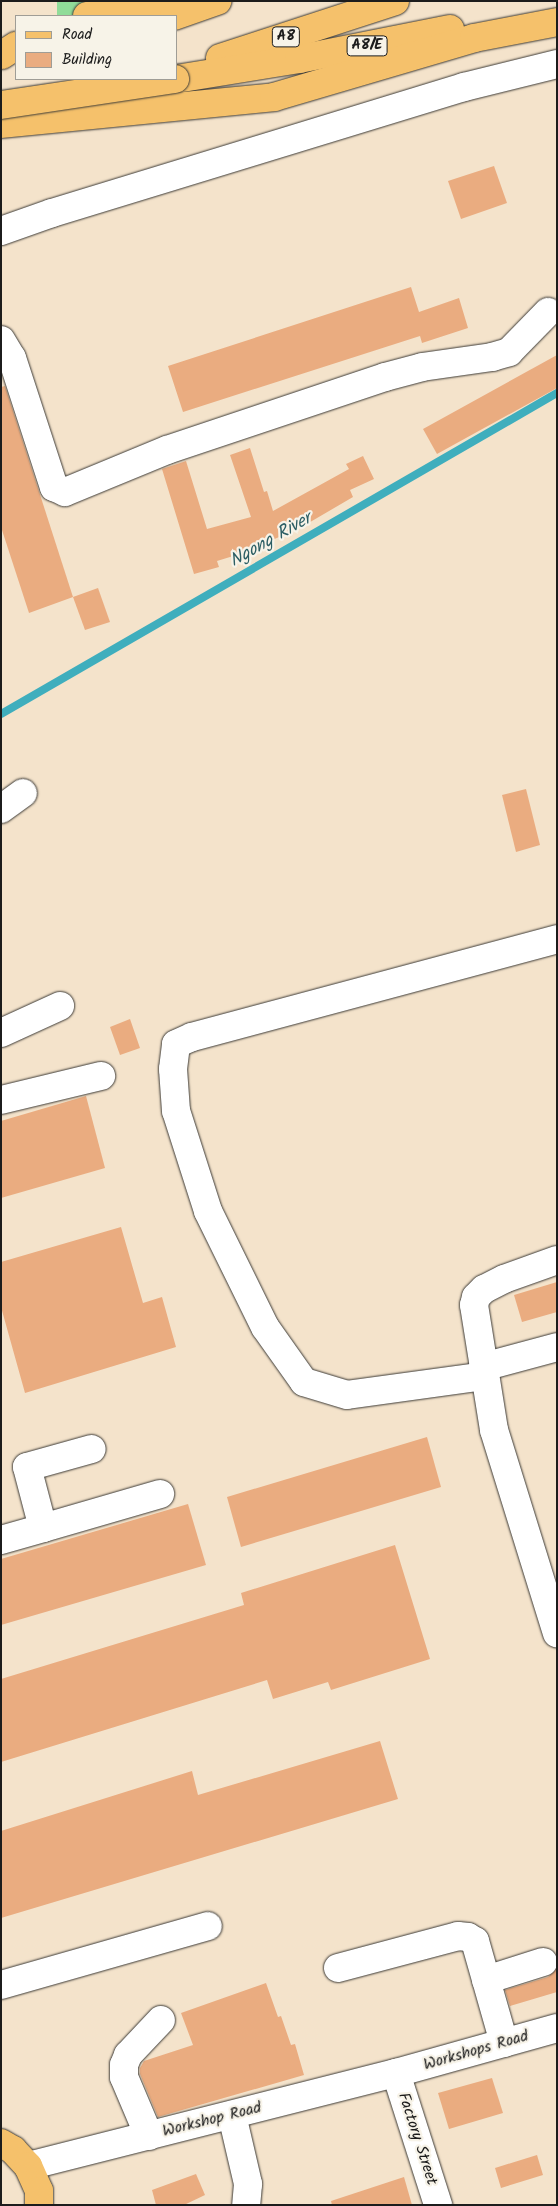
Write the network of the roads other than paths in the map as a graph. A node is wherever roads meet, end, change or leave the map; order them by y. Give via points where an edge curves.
1 (90, 1) edge
2 (166, 1) edge
3 (217, 1) edge
4 (395, 1) edge
5 (557, 8) edge
6 (67, 15) edge
7 (92, 15) edge
8 (177, 15) edge
9 (557, 22) edge
10 (15, 30) edge
11 (1, 33) edge
12 (15, 47) edge
13 (15, 53) edge
14 (2, 55) edge
15 (557, 64) edge
16 (178, 70) edge
17 (178, 79) edge
18 (145, 80) edge
19 (169, 80) edge
20 (1, 105) edge
21 (1, 115) edge
22 (1, 124) edge
23 (1, 231) edge
24 (548, 312) dead end
25 (1, 340) edge
26 (557, 940) edge
27 (60, 1006) dead end
28 (1, 1033) edge
29 (101, 1076) dead end
30 (1, 1100) edge
31 (557, 1260) edge
32 (557, 1347) edge
33 (484, 1372) junction
34 (92, 1449) dead end
35 (160, 1494) dead end
36 (43, 1528) junction
37 (1, 1540) edge
38 (547, 1566) edge
39 (553, 1605) edge
40 (557, 1633) edge
41 (208, 1926) dead end
42 (543, 1962) dead end
43 (338, 1968) dead end
44 (486, 1980) junction
45 (1, 1985) edge
46 (161, 2020) dead end
47 (557, 2028) edge
48 (504, 2043) junction
49 (396, 2073) junction
50 (232, 2115) junction
51 (149, 2136) junction
52 (1, 2143) edge
53 (28, 2166) junction
54 (39, 2205) edge
55 (246, 2205) edge
56 (438, 2205) edge

1 - 6 main road
2 - 7 main road
3 - 8 main road
4 - 16 main road, A8
5 - 17 main road, A8/E via 299,59
9 - 22 main road via 474,38 274,98
10 - 11 main road
12 - 14 main road
13 - 14 main road
15 - 23 street via 464,88
18 - 21 main road
19 - 20 main road, A8/E, bridge
24 - 25 street via 509,352 385,377 167,450 65,492 54,487 12,358
26 - 33 street via 192,1036 176,1044 173,1069 176,1111 208,1211 265,1327 304,1382 347,1395
27 - 28 street
29 - 30 street
31 - 33 street via 504,1278 476,1297 474,1305
32 - 33 street
33 - 38 street via 494,1430
34 - 36 street via 28,1467
35 - 36 street
36 - 37 street
38 - 39 street
39 - 40 street
41 - 45 street
42 - 44 street
43 - 44 street via 458,1936 475,1941
44 - 48 street
46 - 51 street via 128,2055 124,2065 124,2077
47 - 48 street, Workshops Road
48 - 49 street, Workshops Road
49 - 50 street, Workshop Road
49 - 56 street, Factory Street
50 - 51 street, Workshop Road
50 - 55 street via 248,2184
51 - 53 street, Workshop Road
52 - 53 main road
53 - 54 main road via 39,2192

